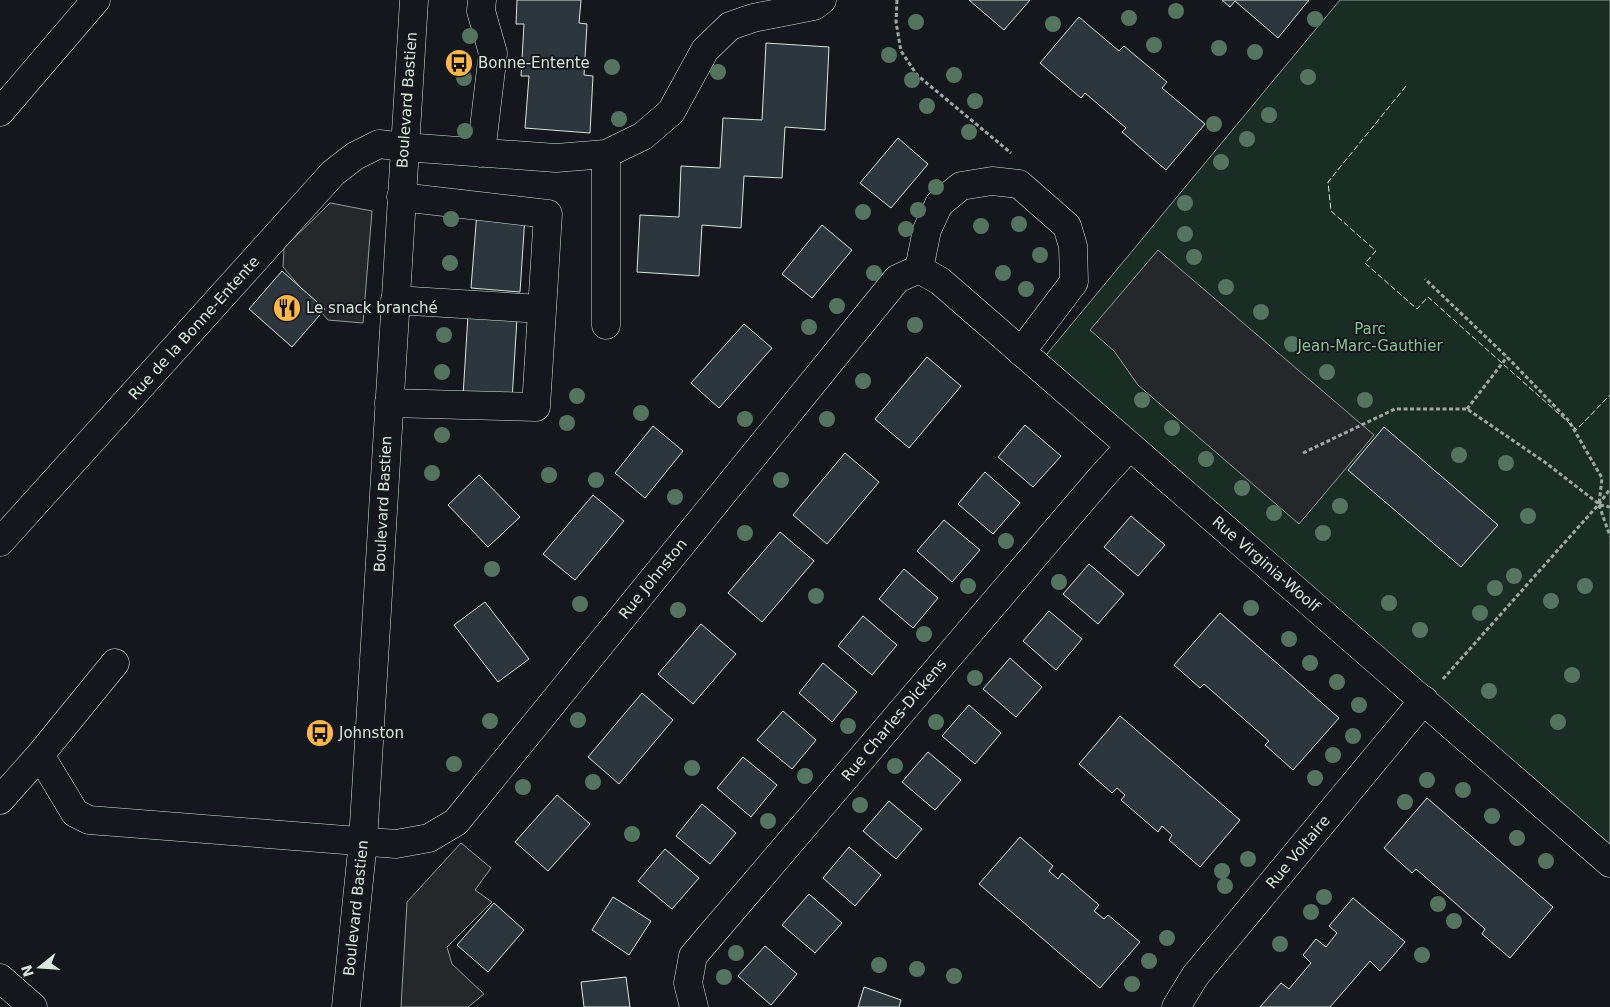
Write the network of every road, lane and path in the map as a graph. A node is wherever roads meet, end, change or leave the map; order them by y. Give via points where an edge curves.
1 (96, 0) edge
2 (414, 0) edge
3 (482, 0) edge
4 (822, 0) edge
5 (897, 0) edge
6 (0, 112) edge
7 (404, 147) junction
8 (481, 153) junction
9 (606, 154) junction
10 (1016, 157) dead end
11 (401, 197) junction
12 (919, 268) junction
13 (1425, 279) dead end
14 (395, 300) junction
15 (542, 309) junction
16 (606, 324) dead end
17 (1021, 352) junction
18 (1507, 357) junction
19 (389, 403) junction
20 (1467, 409) junction
21 (1130, 446) junction
22 (1303, 452) dead end
23 (1610, 490) edge
24 (1599, 504) junction
25 (1610, 507) edge
26 (1610, 536) edge
27 (0, 542) edge
28 (115, 663) dead end
29 (1424, 700) junction
30 (40, 755) junction
31 (0, 800) edge
32 (363, 841) junction
33 (1610, 863) edge
34 (0, 978) edge
35 (33, 1007) edge
36 (346, 1007) edge
37 (694, 1007) edge
38 (1176, 1007) edge

1 - 6 street
2 - 7 street, Boulevard Bastien
3 - 8 street via 481,10 493,53
4 - 9 street via 814,6 730,26 705,50 671,112 643,136
5 - 10 path via 896,22 901,52 917,75
7 - 8 street, Rue de la Bonne-Entente
7 - 11 street, Boulevard Bastien
7 - 27 street, Rue de la Bonne-Entente via 378,144 333,173
8 - 9 street, Rue de la Bonne-Entente via 556,158
9 - 16 street
11 - 14 street, Boulevard Bastien
11 - 15 street via 548,214
12 - 17 street, Rue Virginia-Woolf via 940,282
12 - 17 street via 928,230 940,204 961,186 992,181 1019,184 1067,226 1073,246 1074,282
12 - 32 street, Rue Johnston via 897,279 456,822 429,838 396,844
13 - 18 path
14 - 15 street
14 - 19 street, Boulevard Bastien
15 - 19 street via 536,407
17 - 21 street, Rue Virginia-Woolf
18 - 20 path
18 - 24 path via 1569,421 1602,478
19 - 32 street, Boulevard Bastien
20 - 22 path via 1395,409
20 - 24 path
21 - 29 street, Rue Virginia-Woolf
21 - 37 street, Rue Charles-Dickens via 693,956 688,983
23 - 24 path
24 - 25 path
24 - 26 path
24 - 29 path
28 - 30 street
29 - 33 street, Rue Virginia-Woolf
29 - 38 street, Rue Voltaire via 1195,976
30 - 31 street
30 - 32 street, Rue Johnston via 75,813 89,820
32 - 36 street, Boulevard Bastien
34 - 35 street

